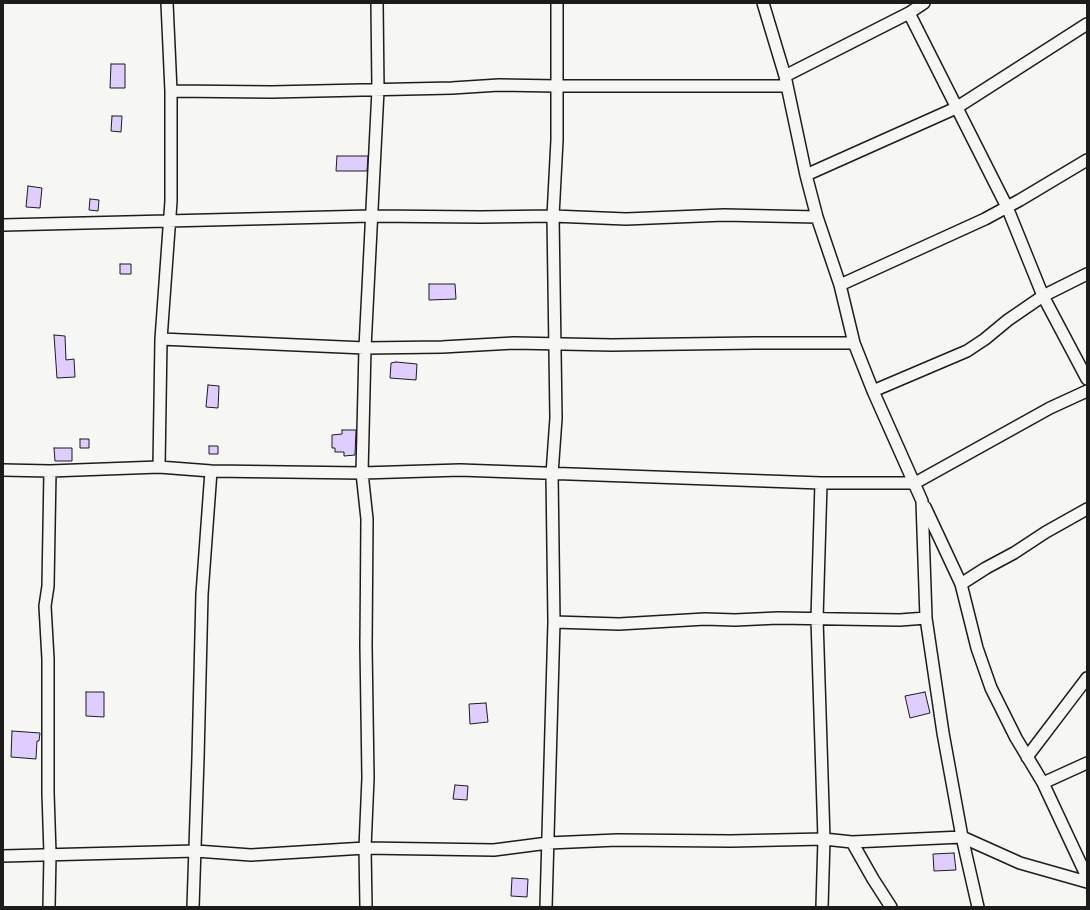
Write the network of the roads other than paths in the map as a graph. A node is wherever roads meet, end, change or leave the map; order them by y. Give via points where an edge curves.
1 (167, 3) edge
2 (377, 3) edge
3 (557, 3) edge
4 (763, 3) edge
5 (924, 3) edge
6 (909, 13) junction
7 (1087, 24) edge
8 (786, 81) junction
9 (557, 86) junction
10 (378, 90) junction
11 (171, 92) junction
12 (956, 108) junction
13 (1087, 160) edge
14 (806, 175) junction
15 (1007, 207) junction
16 (371, 216) junction
17 (553, 216) junction
18 (817, 217) junction
19 (170, 221) junction
20 (3, 225) edge
21 (1087, 274) edge
22 (840, 284) junction
23 (1043, 296) junction
24 (161, 340) junction
25 (554, 343) junction
26 (854, 343) junction
27 (365, 348) junction
28 (1087, 379) edge
29 (873, 391) junction
30 (1087, 391) edge
31 (159, 467) junction
32 (3, 470) edge
33 (50, 471) junction
34 (211, 471) junction
35 (362, 473) junction
36 (552, 474) junction
37 (821, 482) junction
38 (915, 483) junction
39 (922, 501) junction
40 (1087, 509) edge
41 (960, 584) junction
42 (926, 618) junction
43 (817, 619) junction
44 (554, 622) junction
45 (1087, 678) edge
46 (1027, 757) junction
47 (1087, 763) edge
48 (1043, 783) junction
49 (962, 837) junction
50 (824, 839) junction
51 (852, 842) junction
52 (548, 843) junction
53 (366, 848) junction
54 (196, 851) junction
55 (50, 854) junction
56 (3, 856) edge
57 (1087, 877) edge
58 (1087, 882) edge
59 (49, 907) edge
60 (193, 907) edge
61 (366, 907) edge
62 (546, 907) edge
63 (822, 907) edge
64 (891, 907) edge
65 (978, 907) edge

1 - 11 street
2 - 10 street
3 - 9 street
4 - 8 street
5 - 6 street
6 - 8 street
6 - 12 street
7 - 12 street
8 - 9 street
8 - 14 street
9 - 10 street via 499,85
9 - 17 street
10 - 11 street
10 - 16 street
11 - 19 street
12 - 14 street
12 - 15 street
13 - 15 street
14 - 18 street
15 - 22 street
15 - 23 street
16 - 17 street
16 - 19 street
16 - 27 street
17 - 18 street via 626,219 724,215
17 - 25 street
18 - 22 street
19 - 20 street
19 - 24 street
21 - 23 street
22 - 26 street
23 - 28 street
23 - 29 street via 986,339 967,350
24 - 27 street
24 - 31 street
25 - 26 street
25 - 27 street
25 - 36 street via 556,418
26 - 29 street
27 - 35 street
29 - 38 street
30 - 38 street via 1050,408
31 - 33 street
31 - 34 street
32 - 33 street
33 - 55 street via 48,586 45,606
34 - 35 street
34 - 54 street via 202,594
35 - 36 street via 460,470
35 - 53 street via 367,519
36 - 37 street
36 - 44 street
37 - 38 street
37 - 43 street
38 - 39 street
39 - 41 street
39 - 42 street
40 - 41 street
41 - 46 street via 991,688
42 - 43 street
42 - 49 street
43 - 44 street via 705,619 619,624
43 - 50 street
44 - 52 street
45 - 46 street
46 - 48 street
47 - 48 street
48 - 57 street
49 - 51 street
49 - 58 street via 1020,863
49 - 65 street
50 - 51 street
50 - 52 street
50 - 63 street
51 - 64 street
52 - 53 street via 494,850
52 - 62 street
53 - 54 street via 251,855
53 - 61 street
54 - 55 street
54 - 60 street
55 - 56 street
55 - 59 street

